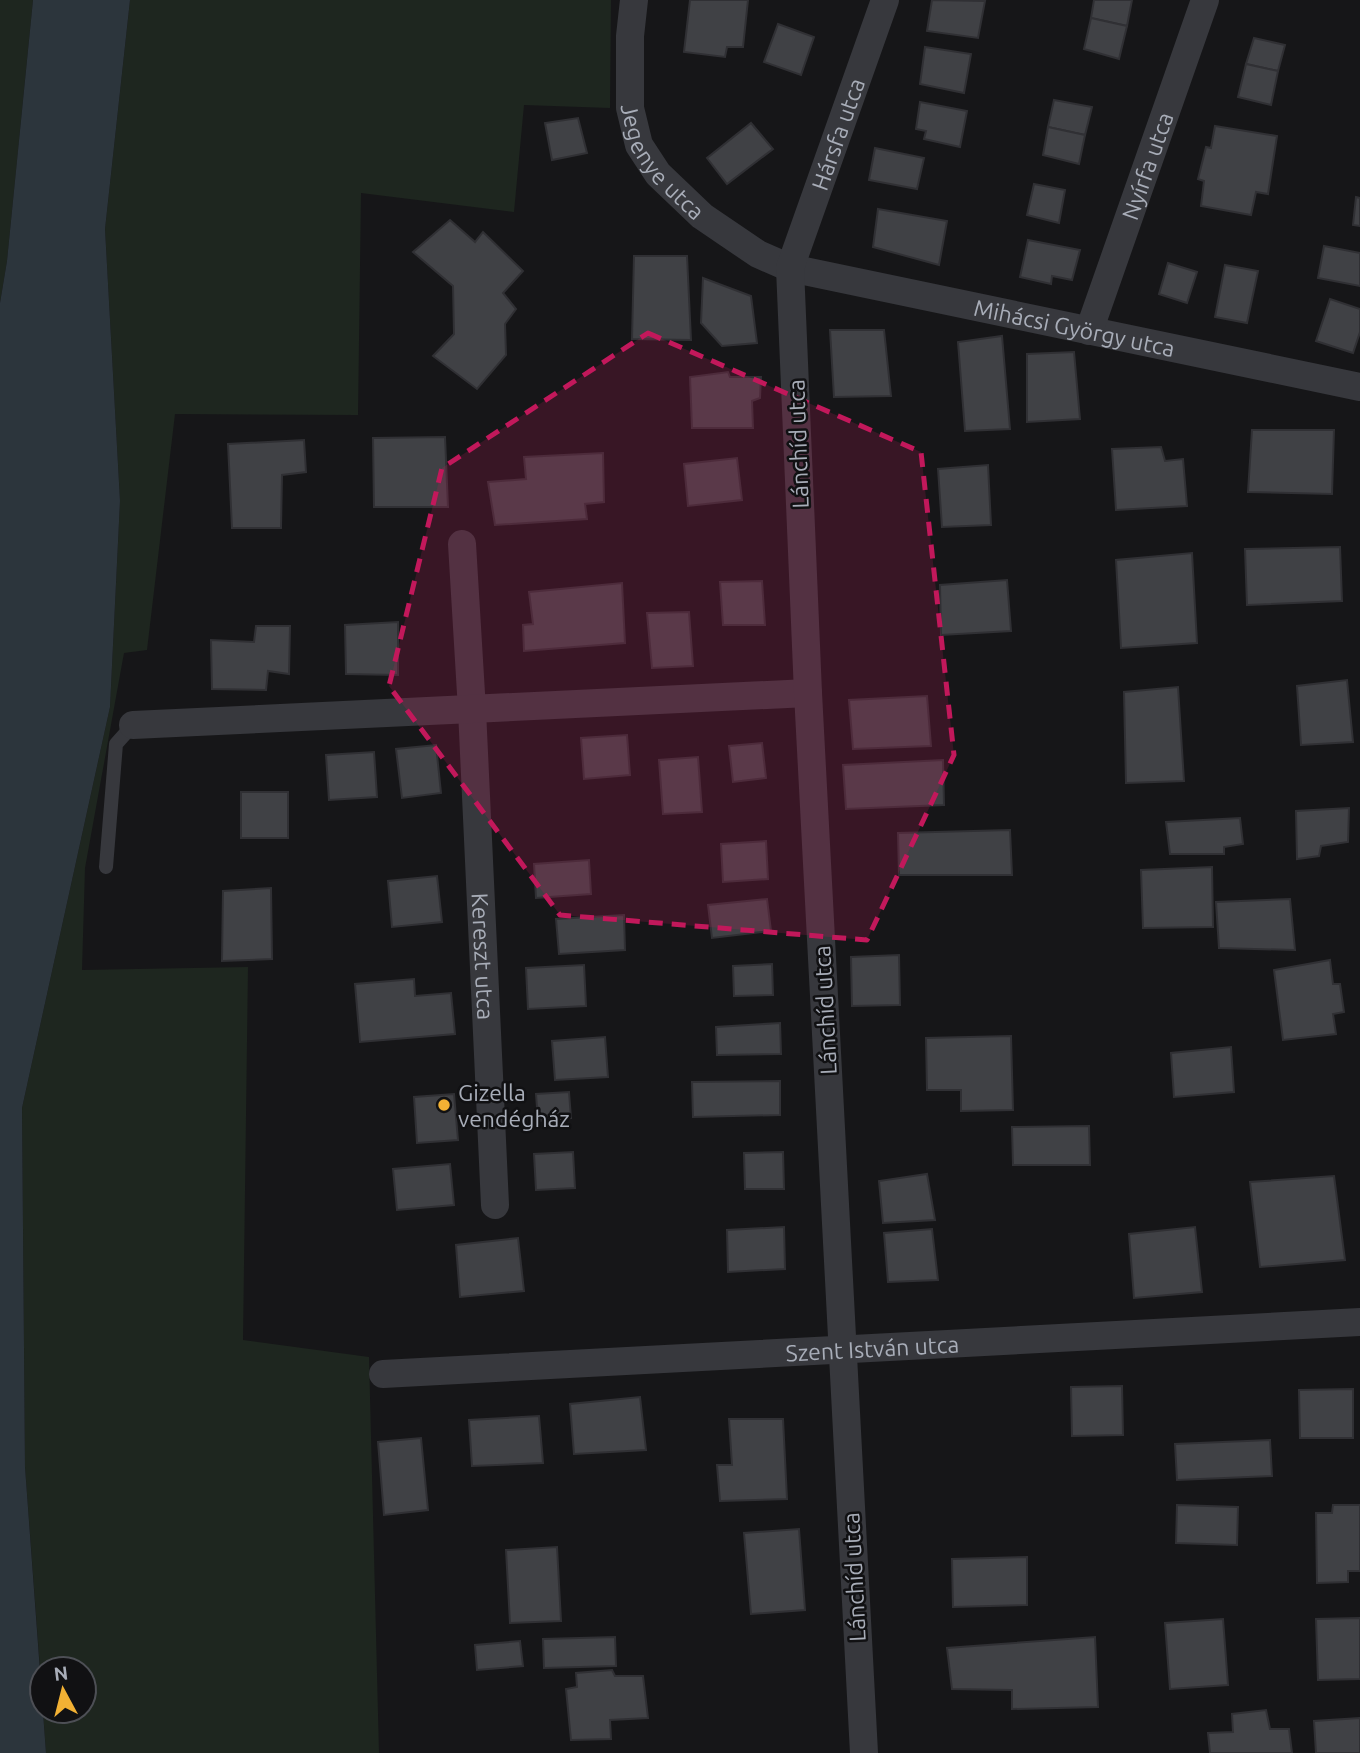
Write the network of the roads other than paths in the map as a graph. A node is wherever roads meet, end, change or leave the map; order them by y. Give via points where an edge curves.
1 (634, 0) edge
2 (885, 0) edge
3 (1205, 0) edge
4 (790, 268) junction
5 (1090, 331) junction
6 (1360, 387) edge
7 (462, 544) dead end
8 (808, 694) junction
9 (472, 710) junction
10 (133, 725) joint
11 (106, 867) dead end
12 (495, 1205) dead end
13 (1360, 1322) edge
14 (842, 1349) junction
15 (383, 1374) dead end
16 (864, 1753) edge

1 - 4 street, Jegenye utca via 629,108 639,145 658,174 702,216 758,254
2 - 4 street, Hársfa utca
3 - 5 street, Nyírfa utca
4 - 5 street, Mihácsi György utca
4 - 8 street, Lánchíd utca
5 - 6 street, Mihácsi György utca
7 - 9 street, Kereszt utca
8 - 9 street
8 - 14 street, Lánchíd utca
9 - 10 street
9 - 12 street, Kereszt utca
10 - 11 lane via 116,744
13 - 14 street, Szent István utca
14 - 15 street, Szent István utca
14 - 16 street, Lánchíd utca

